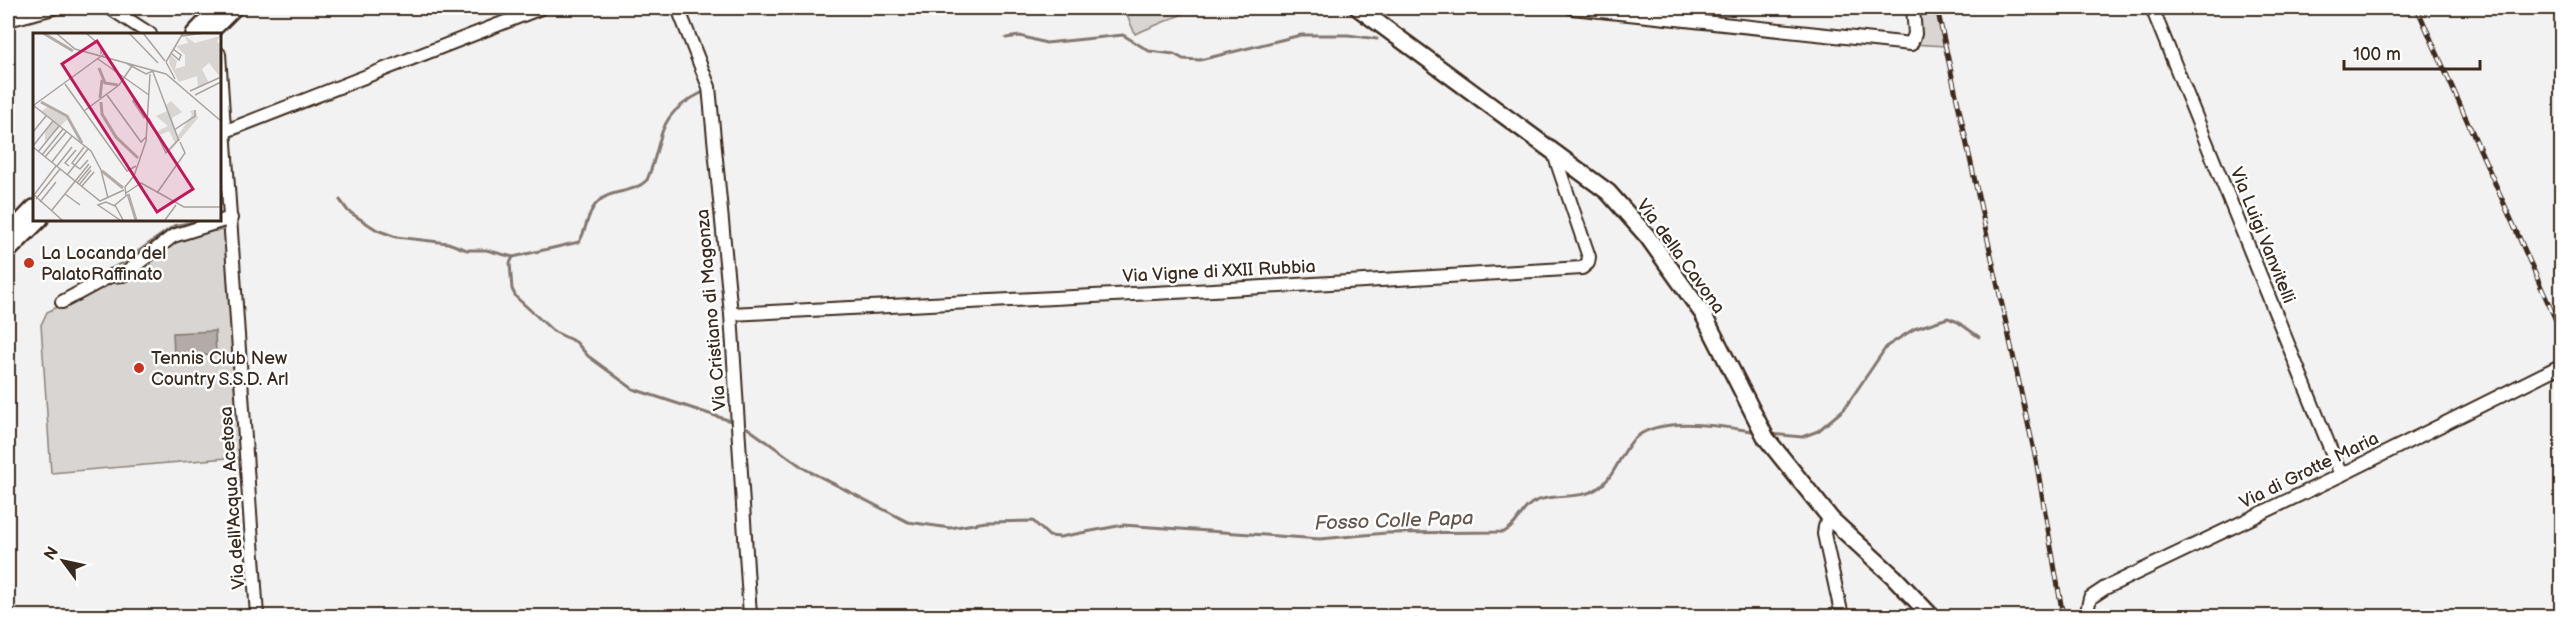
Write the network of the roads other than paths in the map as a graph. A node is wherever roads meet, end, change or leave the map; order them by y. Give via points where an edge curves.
1 (54, 8) edge
2 (110, 8) edge
3 (219, 8) edge
4 (234, 8) edge
5 (541, 8) edge
6 (678, 8) edge
7 (1358, 8) edge
8 (1572, 8) edge
9 (1913, 8) edge
10 (2152, 8) edge
11 (8, 20) edge
12 (211, 29) edge
13 (148, 33) edge
14 (220, 65) edge
15 (226, 131) junction
16 (1553, 150) junction
17 (33, 209) edge
18 (231, 218) junction
19 (39, 220) edge
20 (8, 235) edge
21 (8, 251) edge
22 (62, 302) dead end
23 (731, 314) junction
24 (2562, 364) edge
25 (2341, 475) junction
26 (1831, 519) junction
27 (257, 616) edge
28 (750, 616) edge
29 (1842, 616) edge
30 (1931, 616) edge
31 (2086, 616) edge

1 - 11 street
2 - 13 street
3 - 12 main road
4 - 12 main road
5 - 15 street
6 - 23 street, Via Cristiano di Magonza via 709,87
7 - 16 main road, Via della Cavona
8 - 9 street via 1911,44 1915,34
10 - 25 street, Via Luigi Vanvitelli
14 - 15 street, Via dell'Acqua Acetosa
15 - 18 street, Via dell'Acqua Acetosa
16 - 23 street, Via Vigne di XXII Rubbia via 1589,257 1582,268
16 - 26 main road, Via della Cavona via 1608,192 1647,236 1703,314 1763,433
17 - 20 main road
18 - 22 street via 173,236 123,275 110,276
18 - 27 street, Via dell'Acqua Acetosa
19 - 21 main road
23 - 28 street, Via Cristiano di Magonza
24 - 25 street, Via di Grotte Maria
25 - 31 street, Via di Grotte Maria via 2104,588 2090,598
26 - 29 street via 1824,534
26 - 30 main road, Via della Cavona

